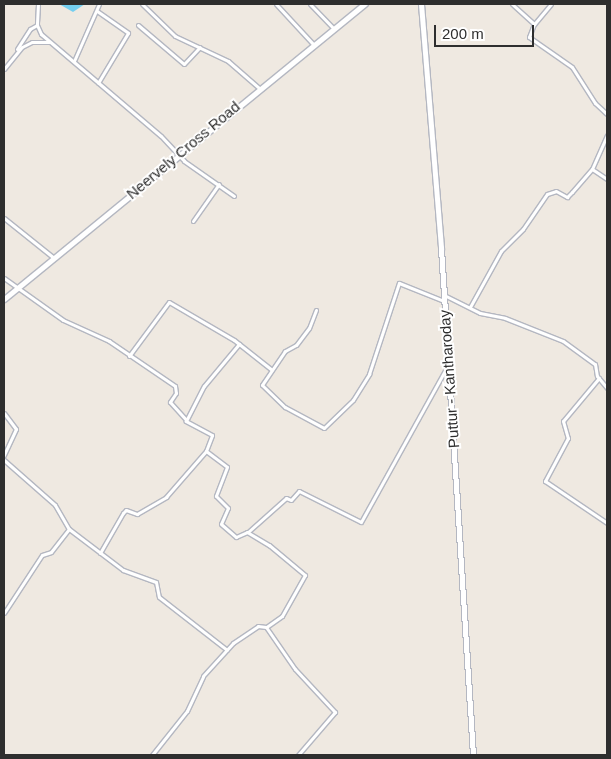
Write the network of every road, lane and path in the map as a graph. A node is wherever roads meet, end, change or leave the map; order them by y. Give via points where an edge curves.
1 (38, 4) edge
2 (99, 4) edge
3 (142, 4) edge
4 (276, 4) edge
5 (310, 4) edge
6 (365, 4) edge
7 (421, 4) edge
8 (512, 4) edge
9 (551, 4) edge
10 (97, 11) junction
11 (534, 24) junction
12 (38, 25) junction
13 (138, 25) dead end
14 (333, 28) junction
15 (52, 43) junction
16 (313, 44) junction
17 (200, 47) junction
18 (16, 51) junction
19 (74, 61) junction
20 (4, 69) edge
21 (98, 83) junction
22 (259, 88) junction
23 (607, 114) edge
24 (607, 135) edge
25 (178, 155) junction
26 (592, 169) junction
27 (607, 179) edge
28 (219, 184) junction
29 (234, 196) dead end
30 (4, 218) edge
31 (193, 221) dead end
32 (54, 258) junction
33 (4, 278) edge
34 (19, 286) junction
35 (444, 298) junction
36 (4, 299) edge
37 (470, 307) junction
38 (316, 310) dead end
39 (239, 344) junction
40 (129, 356) junction
41 (448, 364) junction
42 (272, 370) junction
43 (599, 378) junction
44 (607, 388) edge
45 (4, 413) edge
46 (186, 421) junction
47 (206, 451) junction
48 (4, 455) edge
49 (4, 460) edge
50 (607, 523) edge
51 (69, 529) junction
52 (248, 532) junction
53 (100, 553) junction
54 (4, 612) edge
55 (266, 627) junction
56 (226, 650) junction
57 (152, 755) edge
58 (298, 755) edge
59 (473, 755) edge

1 - 12 street
2 - 10 street
3 - 17 street via 175,36
4 - 16 street
5 - 14 street
6 - 14 main road, Neervely Cross Road
7 - 35 main road, Puttur - Kantharoday
8 - 11 street
9 - 11 street
10 - 19 street
10 - 21 street via 128,33
11 - 23 street via 529,37 572,67 582,78 594,103
12 - 15 street via 41,34
12 - 18 street via 30,29
13 - 17 street via 184,64
14 - 16 main road, Neervely Cross Road
15 - 18 street via 32,42
15 - 19 street
16 - 22 main road, Neervely Cross Road
17 - 22 street via 228,62
18 - 20 street
19 - 21 street
21 - 25 street via 161,136
22 - 25 main road, Neervely Cross Road
24 - 26 street
25 - 28 street
25 - 32 main road, Neervely Cross Road
26 - 27 street
26 - 37 street via 567,197 556,191 548,194 496,258
28 - 29 street
28 - 31 street
30 - 32 street
32 - 34 main road, Neervely Cross Road
33 - 34 street
34 - 36 main road, Neervely Cross Road
34 - 40 street via 63,320 101,336
35 - 37 street
35 - 41 main road, Puttur - Kantharoday
35 - 42 street via 399,283 369,374 352,400 324,428 285,407 265,389 262,385
37 - 43 street via 563,341 595,364
38 - 42 street via 309,328 296,345 285,351
39 - 40 street via 169,302
39 - 42 street
39 - 46 street via 204,386
40 - 46 street via 177,388 170,402
41 - 52 street via 361,522 299,491 291,500 286,498
41 - 59 main road, Puttur - Kantharoday
43 - 44 street
43 - 50 street via 564,421 568,438 545,480
45 - 48 street via 16,429
46 - 47 street via 212,435
47 - 52 street via 227,467 216,496 228,508 221,524 236,537
47 - 53 street via 166,497 137,514 126,510
49 - 51 street via 55,504
51 - 53 street
51 - 54 street via 50,552 42,555
52 - 55 street via 305,575 282,616
53 - 56 street via 123,570 156,582 159,597
55 - 56 street via 258,626
55 - 58 street via 295,669 335,712
56 - 57 street via 204,676 187,711

